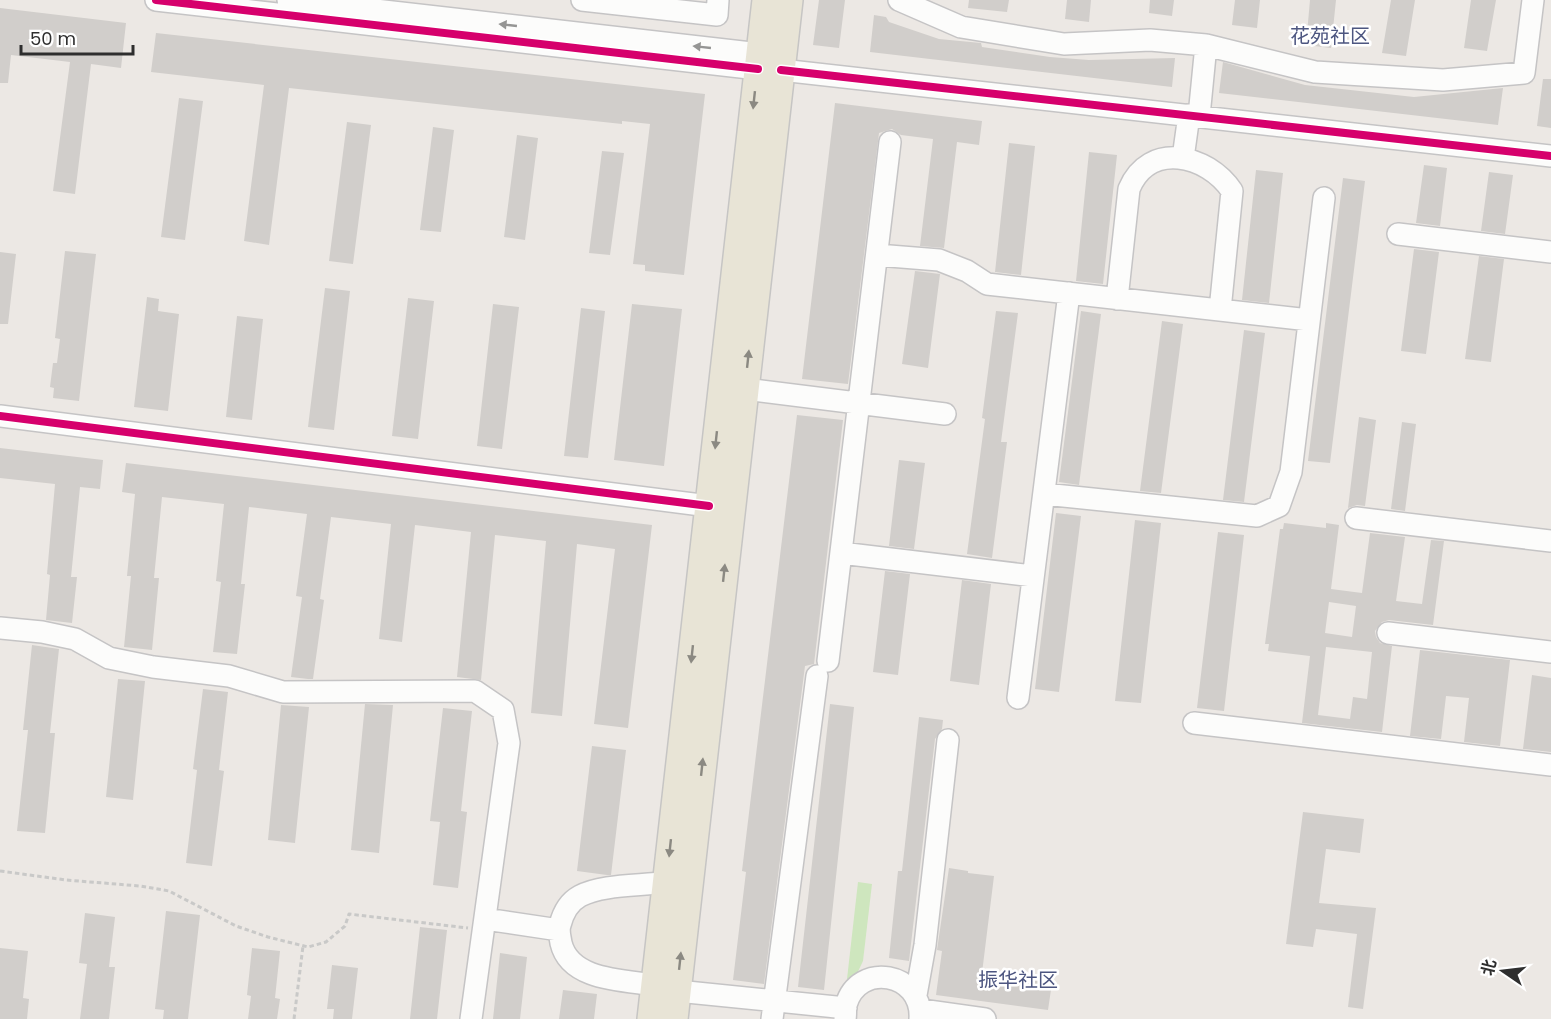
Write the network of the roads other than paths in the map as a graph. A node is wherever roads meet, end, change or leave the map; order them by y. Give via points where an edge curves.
1 (156, 0) edge
2 (288, 0) edge
3 (582, 0) edge
4 (718, 0) edge
5 (766, 0) edge
6 (789, 0) edge
7 (899, 0) edge
8 (1533, 0) edge
9 (410, 7) edge
10 (1206, 45) junction
11 (766, 64) junction
12 (1194, 116) junction
13 (890, 142) dead end
14 (1551, 156) edge
15 (1183, 158) junction
16 (1324, 198) dead end
17 (1398, 234) dead end
18 (1551, 252) edge
19 (877, 255) junction
20 (1069, 294) junction
21 (1117, 299) junction
22 (1220, 310) junction
23 (1309, 320) junction
24 (745, 389) junction
25 (859, 404) junction
26 (945, 414) dead end
27 (0, 416) edge
28 (1044, 494) junction
29 (709, 506) junction
30 (1356, 518) dead end
31 (1551, 541) edge
32 (841, 553) junction
33 (1033, 576) junction
34 (0, 628) edge
35 (1388, 633) dead end
36 (1551, 652) edge
37 (1018, 699) dead end
38 (1194, 723) dead end
39 (948, 740) dead end
40 (1551, 765) edge
41 (667, 882) junction
42 (484, 925) junction
43 (559, 930) junction
44 (666, 988) junction
45 (919, 1008) edge
46 (774, 1010) edge
47 (846, 1014) edge
48 (471, 1019) edge
49 (651, 1019) edge
50 (674, 1019) edge
51 (985, 1019) edge

1 - 11 street
2 - 9 street
3 - 4 street via 717,15
5 - 11 main road
6 - 11 main road
7 - 10 street via 961,27 1064,44 1150,40
8 - 10 street via 1524,73 1443,80 1315,72
11 -> 9 street
10 - 12 street
11 - 12 street
24 -> 11 main road
11 -> 29 main road
12 - 14 street
12 - 15 street
13 - 19 street
15 - 21 street via 1144,167 1133,179
15 - 22 street via 1212,169 1232,191
16 - 23 street
17 - 18 street
19 - 20 street via 939,260 987,284
19 - 25 street
20 - 21 street
20 - 28 street
21 - 22 street
22 - 23 street
23 - 28 street via 1290,472 1280,506 1257,516
24 - 25 street
44 -> 24 main road
25 - 26 street
25 - 32 street
27 - 29 street
28 - 33 street
29 -> 41 main road
30 - 31 street
32 - 33 street
32 - 46 street
33 - 37 street
34 - 42 street via 75,639 109,658 229,676 283,692 475,691 503,710 509,743
35 - 36 street
38 - 40 street
39 - 45 street
41 - 43 street via 604,889 580,896 564,911
41 - 44 main road
42 - 43 street
42 - 48 street
43 - 44 street via 563,951 577,968 598,976
44 - 46 street
44 - 49 main road
44 - 50 main road
45 - 47 street via 906,984 892,977 876,977 852,992
45 - 51 street
46 - 47 street

